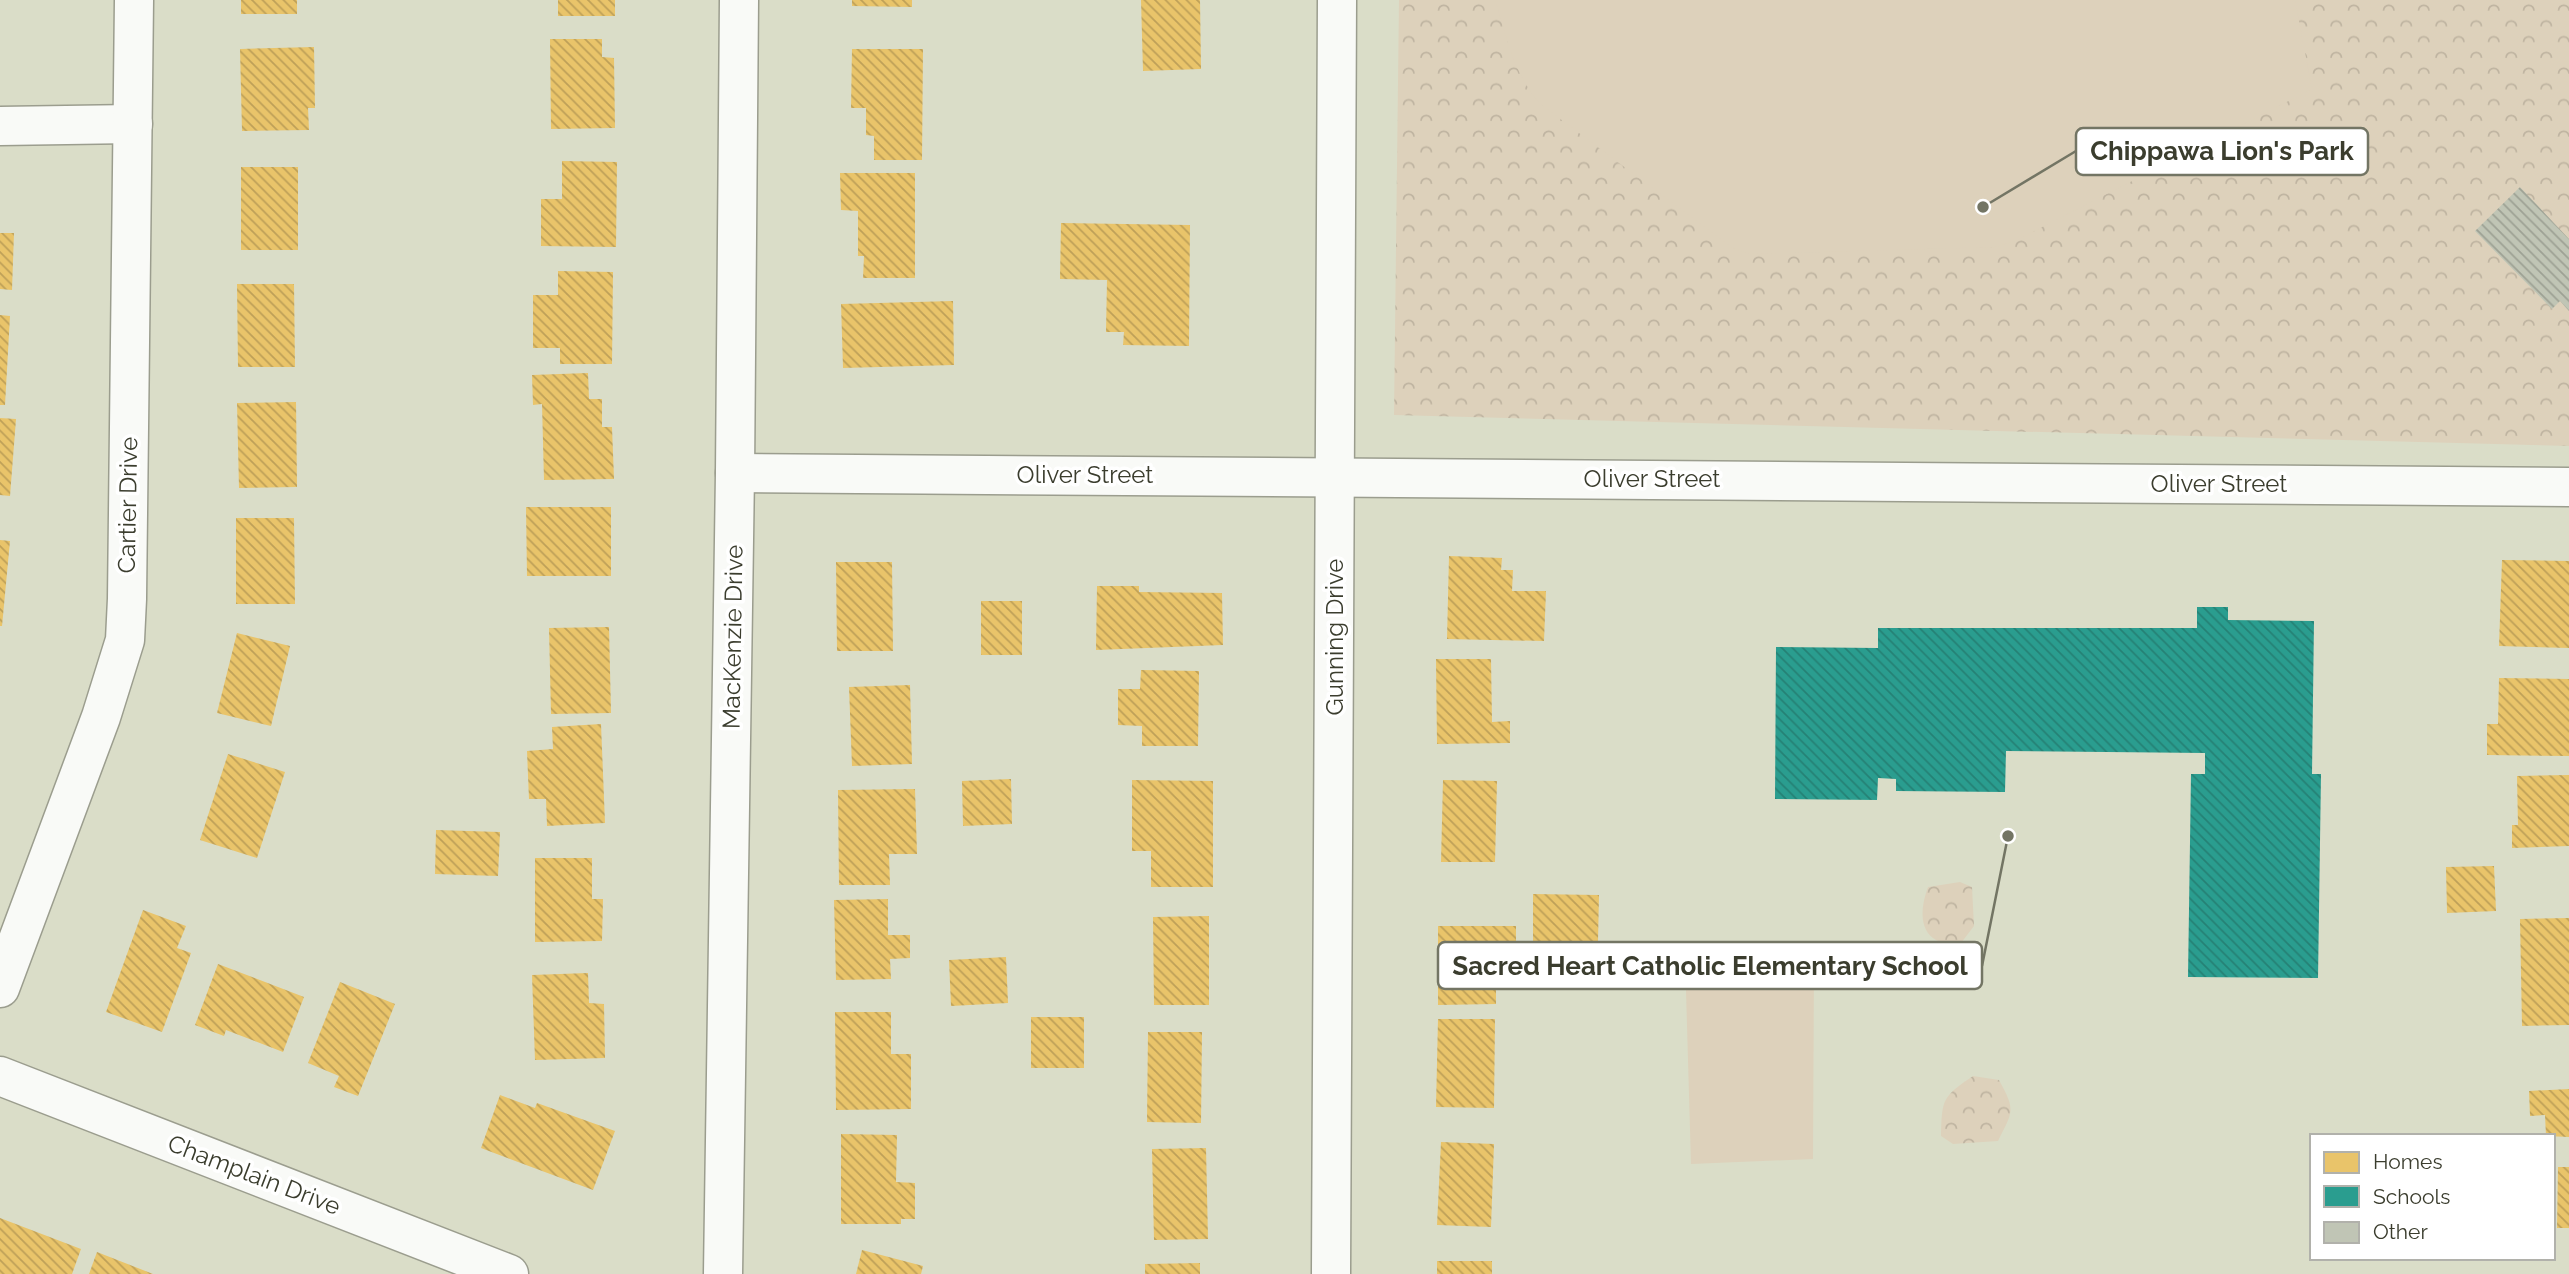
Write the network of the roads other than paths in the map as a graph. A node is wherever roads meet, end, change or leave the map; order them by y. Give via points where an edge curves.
1 (134, 0) edge
2 (738, 0) edge
3 (1337, 0) edge
4 (133, 124) junction
5 (0, 126) edge
6 (735, 473) junction
7 (1336, 476) junction
8 (2569, 487) edge
9 (0, 988) edge
10 (0, 1076) edge
11 (509, 1274) edge
12 (723, 1274) edge
13 (1331, 1274) edge

1 - 4 street, Cartier Drive
2 - 6 street, MacKenzie Drive
3 - 7 street, Gunning Drive
4 - 5 street
4 - 9 street, Cartier Drive via 125,640
6 - 7 street, Oliver Street
6 - 12 street, MacKenzie Drive
7 - 8 street, Oliver Street
7 - 13 street, Gunning Drive
10 - 11 street, Champlain Drive

